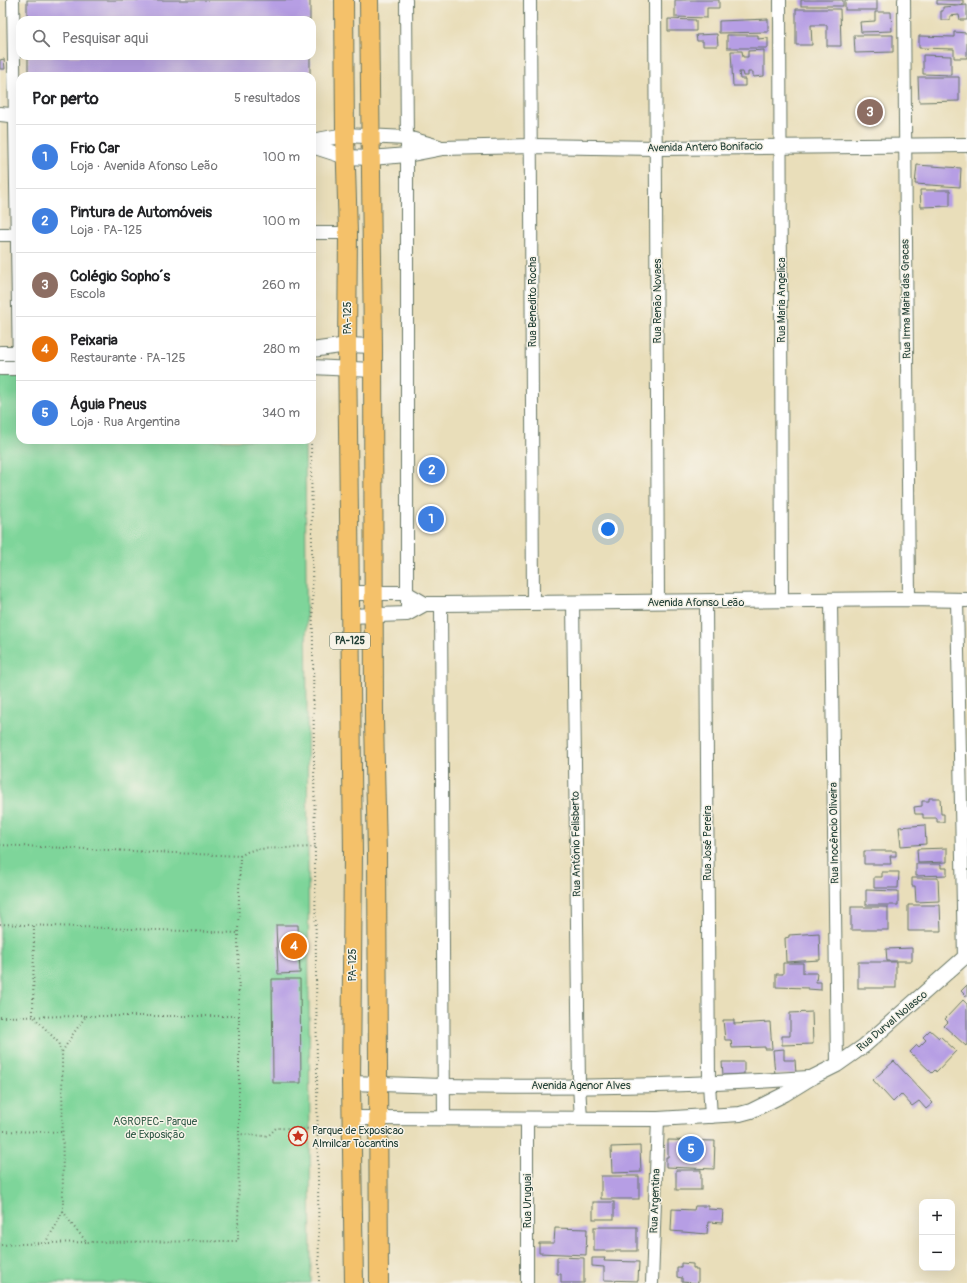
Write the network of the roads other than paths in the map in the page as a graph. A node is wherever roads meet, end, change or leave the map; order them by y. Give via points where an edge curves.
1 (13, 0) edge
2 (344, 0) edge
3 (369, 0) edge
4 (406, 0) edge
5 (530, 0) edge
6 (655, 0) edge
7 (780, 0) edge
8 (904, 0) edge
9 (16, 72) edge
10 (0, 114) edge
11 (16, 116) edge
12 (345, 135) junction
13 (370, 137) junction
14 (407, 138) junction
15 (316, 140) edge
16 (905, 145) junction
17 (967, 145) edge
18 (531, 146) junction
19 (780, 146) junction
20 (316, 147) edge
21 (443, 148) junction
22 (656, 148) junction
23 (407, 155) junction
24 (346, 157) junction
25 (372, 158) junction
26 (316, 233) edge
27 (348, 233) junction
28 (0, 235) edge
29 (16, 235) edge
30 (347, 345) junction
31 (373, 346) junction
32 (316, 349) edge
33 (0, 353) edge
34 (16, 353) edge
35 (316, 367) edge
36 (0, 368) edge
37 (16, 368) edge
38 (348, 369) junction
39 (373, 370) junction
40 (349, 593) junction
41 (374, 593) junction
42 (406, 593) junction
43 (909, 599) junction
44 (962, 600) edge
45 (782, 601) junction
46 (831, 601) junction
47 (573, 602) junction
48 (658, 602) junction
49 (706, 602) junction
50 (533, 603) junction
51 (425, 604) junction
52 (441, 604) junction
53 (407, 614) junction
54 (350, 616) junction
55 (375, 616) junction
56 (351, 719) junction
57 (374, 720) junction
58 (377, 853) junction
59 (353, 854) junction
60 (965, 957) edge
61 (838, 1065) junction
62 (811, 1078) junction
63 (351, 1083) junction
64 (709, 1083) junction
65 (377, 1084) junction
66 (579, 1085) junction
67 (443, 1086) junction
68 (711, 1117) junction
69 (352, 1118) junction
70 (377, 1118) junction
71 (527, 1118) junction
72 (444, 1119) junction
73 (581, 1119) junction
74 (658, 1119) junction
75 (354, 1283) edge
76 (379, 1283) edge
77 (527, 1283) edge
78 (652, 1283) edge

1 - 9 street
2 - 12 main road, PA-125 / PA-125
3 - 13 main road, PA-125
4 - 14 street
5 - 18 street, Rua Benedito Rocha
6 - 22 street, Rua Renão Novaes
7 - 19 street, Rua Maria Angelica
8 - 16 street, Rua Irma Maria das Gracas
10 - 11 street
12 - 13 street, Avenida Antero Bonifacio
12 - 15 street, Avenida Antero Bonifacio
12 - 24 main road, PA-125 / PA-125
13 - 14 street, Avenida Antero Bonifacio
13 - 25 main road, PA-125
14 - 21 street, Avenida Antero Bonifacio
14 - 23 street
16 - 17 street, Avenida Antero Bonifacio
16 - 19 street, Avenida Antero Bonifacio
16 - 43 street, Rua Irma Maria das Gracas
18 - 21 street, Avenida Antero Bonifacio
18 - 22 street, Avenida Antero Bonifacio
18 - 50 street, Rua Benedito Rocha
19 - 22 street, Avenida Antero Bonifacio
19 - 45 street, Rua Maria Angelica
20 - 24 street, Avenida Antero Bonifacio
21 - 23 street, Avenida Antero Bonifacio
22 - 48 street, Rua Renão Novaes
23 - 25 street, Avenida Antero Bonifacio
23 - 42 street
24 - 25 street, Avenida Antero Bonifacio
24 - 27 main road, PA-125 / PA-125
25 - 31 main road, PA-125
26 - 27 street
27 - 30 main road, PA-125 / PA-125
28 - 29 street
30 - 31 street
30 - 32 street
30 - 38 main road, PA-125 / PA-125
31 - 39 main road, PA-125
33 - 34 street
35 - 38 street
36 - 37 street
38 - 39 street
38 - 40 main road, PA-125 / PA-125
39 - 41 main road, PA-125
40 - 41 street
40 - 54 main road, PA-125 / PA-125
41 - 42 street
41 - 55 main road, PA-125
42 - 51 street
42 - 53 street
43 - 44 street, Avenida Afonso Leão
43 - 46 street, Avenida Afonso Leão
44 - 60 street
45 - 46 street, Avenida Afonso Leão
45 - 49 street, Avenida Afonso Leão
46 - 61 street, Rua Inocêncio Oliveira
47 - 48 street, Avenida Afonso Leão
47 - 50 street, Avenida Afonso Leão
47 - 66 street, Rua Antônio Felisberto
48 - 49 street, Avenida Afonso Leão
49 - 64 street, Rua José Pereira
50 - 52 street, Avenida Afonso Leão
51 - 52 street, Avenida Afonso Leão
51 - 53 street, Avenida Afonso Leão
52 - 67 street
53 - 55 street, Avenida Afonso Leão
54 - 55 street, Avenida Afonso Leão
54 - 56 main road, PA-125 / PA-125
55 - 57 main road, PA-125
56 - 57 main road
56 - 59 main road, PA-125 / PA-125
57 - 58 main road, PA-125
58 - 59 main road
58 - 65 main road, PA-125
59 - 63 main road, PA-125 / PA-125
60 - 61 street, Rua Durval Nolasco via 864,1046
61 - 62 street, Rua Durval Nolasco
62 - 64 street, Avenida Agenor Alves
62 - 68 street, Rua Durval Nolasco via 751,1110 740,1114
63 - 65 street, Avenida Agenor Alves
63 - 69 main road, PA-125 / PA-125
64 - 66 street, Avenida Agenor Alves
64 - 68 street, Rua José Pereira
65 - 67 street, Avenida Agenor Alves
65 - 70 main road, PA-125
66 - 67 street, Avenida Agenor Alves
66 - 73 street, Rua Antônio Felisberto
67 - 72 street
68 - 74 street, Rua Durval Nolasco
69 - 70 street, Rua Durval Nolasco
69 - 75 main road, PA-125 / PA-125
70 - 72 street, Rua Durval Nolasco
70 - 76 main road, PA-125
71 - 72 street, Rua Durval Nolasco
71 - 73 street, Rua Durval Nolasco
71 - 77 street, Rua Uruguai
73 - 74 street, Rua Durval Nolasco
74 - 78 street, Rua Argentina

